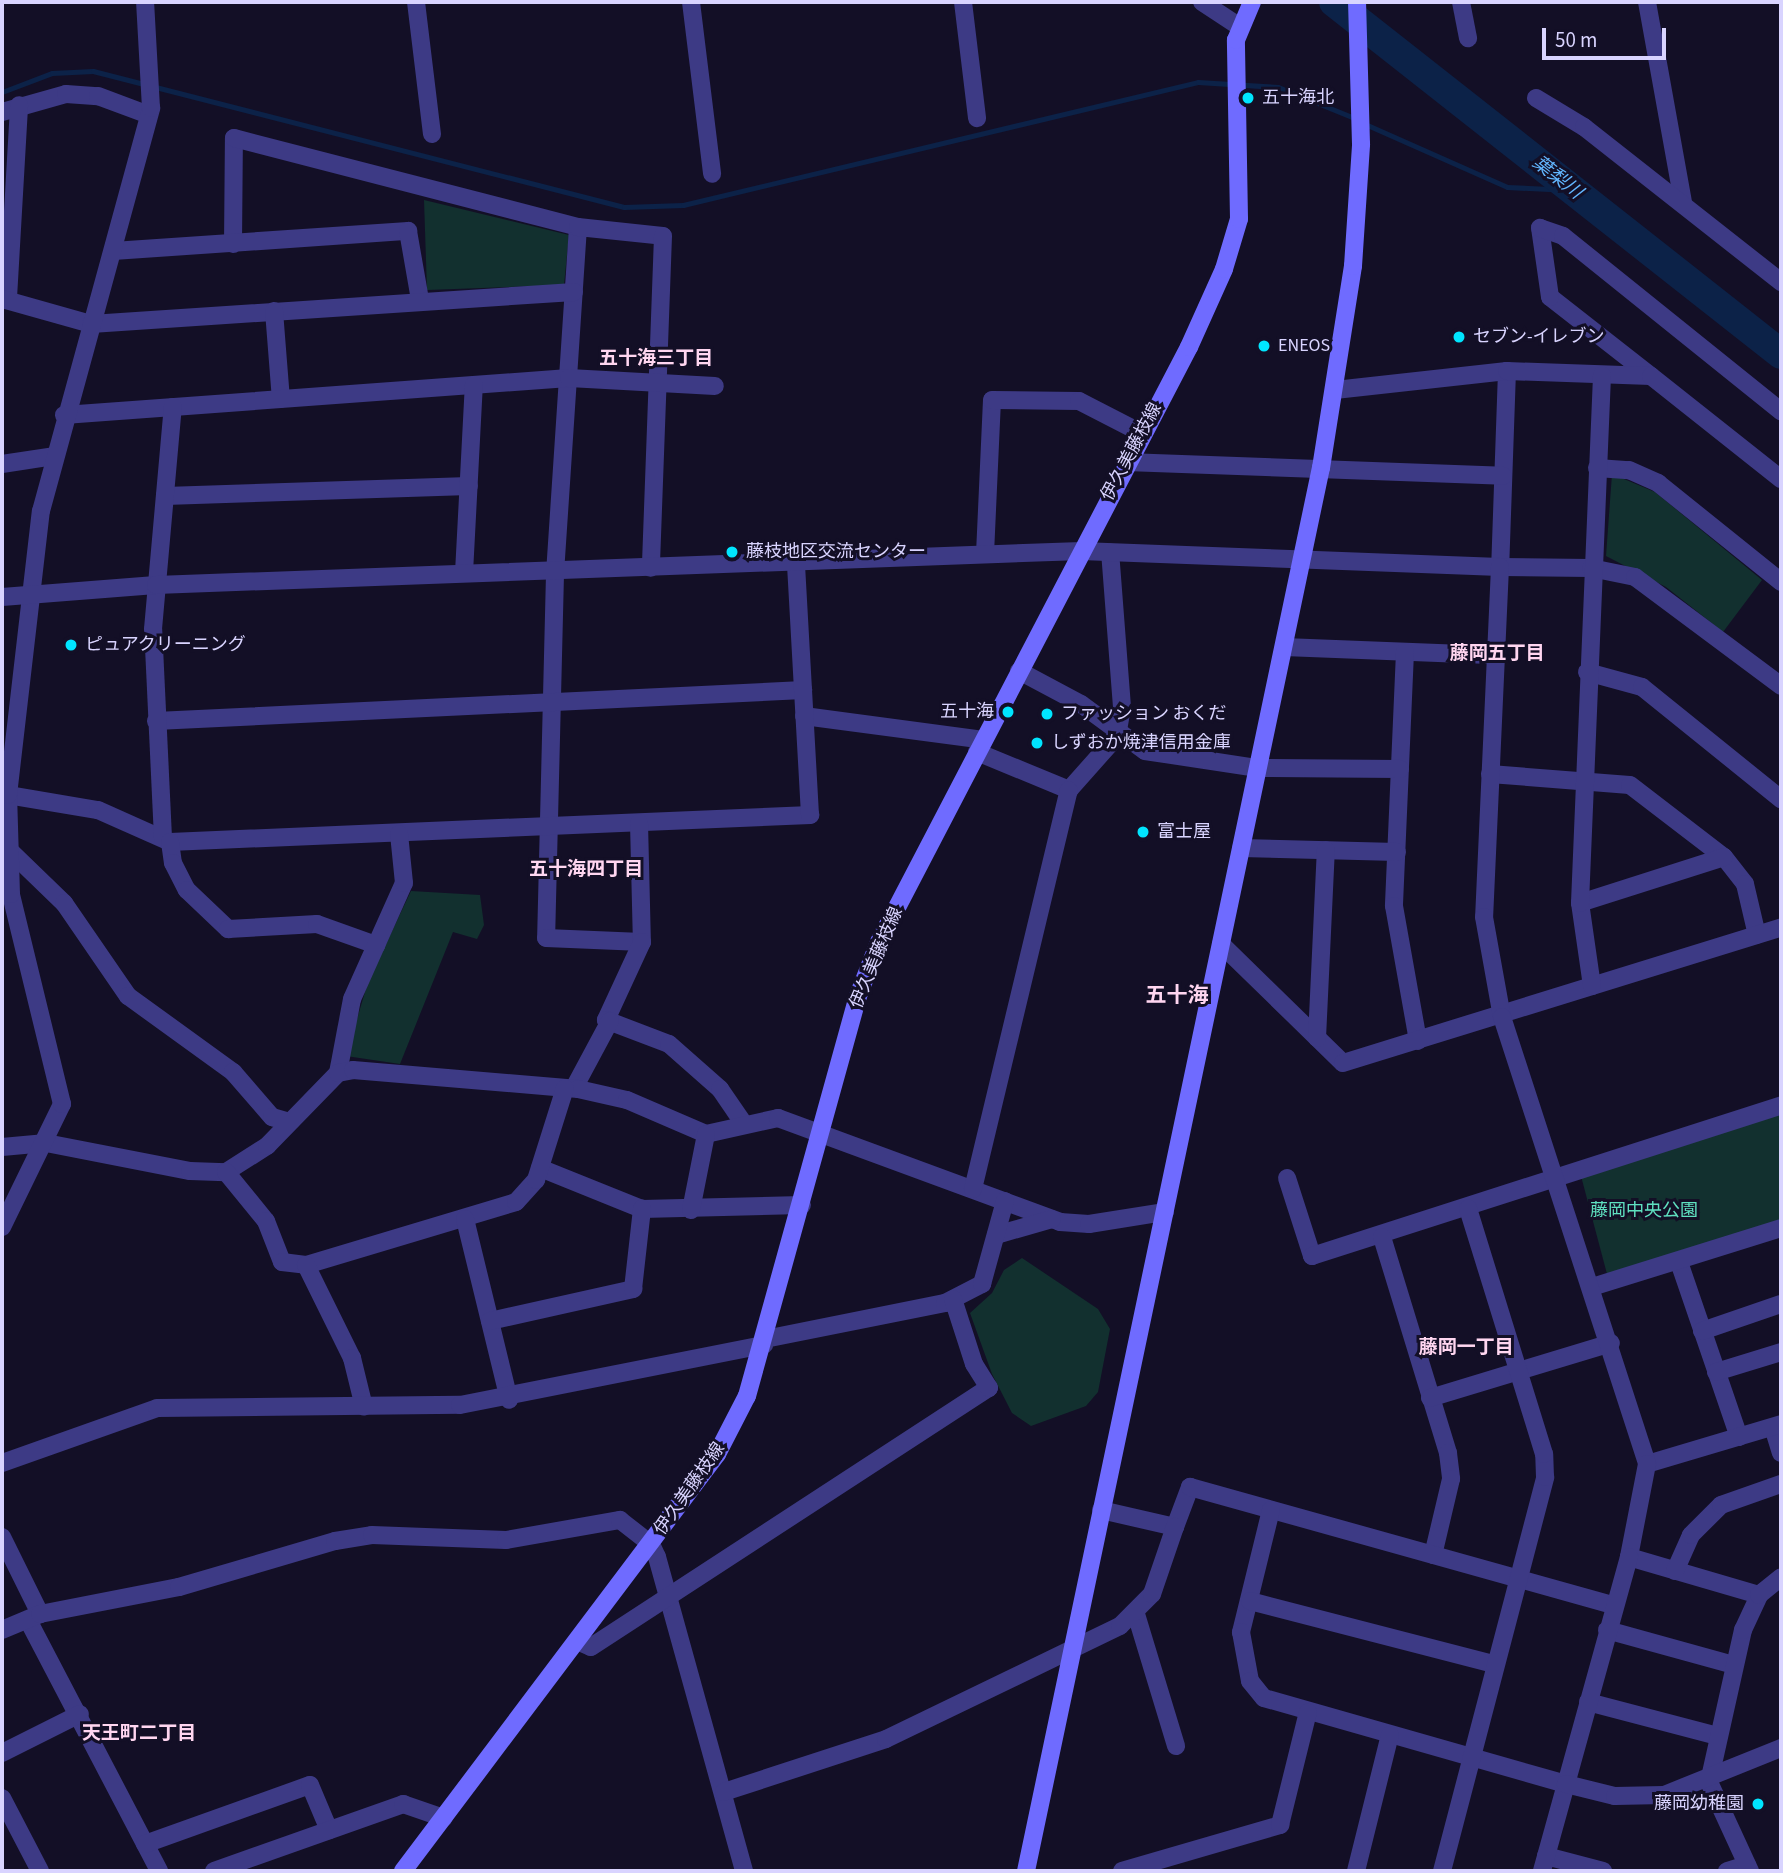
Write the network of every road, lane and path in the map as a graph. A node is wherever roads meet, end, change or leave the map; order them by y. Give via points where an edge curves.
1 (145, 2) edge
2 (416, 2) edge
3 (691, 2) edge
4 (963, 2) edge
5 (1202, 2) edge
6 (1252, 2) edge
7 (1357, 2) edge
8 (1461, 2) edge
9 (1647, 2) edge
10 (1240, 27) junction
11 (1468, 38) dead end
12 (1536, 98) dead end
13 (19, 105) junction
14 (150, 111) junction
15 (2, 112) edge
16 (977, 118) dead end
17 (432, 134) dead end
18 (712, 174) dead end
19 (1683, 204) junction
20 (578, 227) junction
21 (233, 244) junction
22 (113, 251) junction
23 (1781, 282) edge
24 (574, 292) junction
25 (5, 298) edge
26 (420, 300) junction
27 (274, 311) junction
28 (91, 324) junction
29 (1507, 371) junction
30 (1601, 375) junction
31 (1651, 376) junction
32 (569, 378) junction
33 (658, 383) junction
34 (474, 385) junction
35 (715, 386) dead end
36 (1335, 390) junction
37 (281, 399) junction
38 (173, 407) junction
39 (1781, 411) edge
40 (64, 415) junction
41 (1141, 433) junction
42 (55, 456) junction
43 (1126, 462) junction
44 (2, 464) edge
45 (1321, 468) junction
46 (1597, 468) junction
47 (1503, 475) junction
48 (1781, 480) edge
49 (469, 486) junction
50 (165, 496) junction
51 (1081, 551) junction
52 (1110, 552) junction
53 (985, 554) junction
54 (1303, 556) junction
55 (796, 562) junction
56 (1500, 567) junction
57 (1591, 568) junction
58 (651, 569) junction
59 (464, 573) junction
60 (555, 574) junction
61 (1781, 582) edge
62 (156, 585) junction
63 (33, 592) junction
64 (2, 597) edge
65 (1284, 647) junction
66 (1405, 652) junction
67 (1496, 655) junction
68 (1019, 671) junction
69 (1587, 672) junction
70 (1781, 686) edge
71 (803, 690) junction
72 (552, 700) junction
73 (804, 716) junction
74 (156, 720) junction
75 (8, 730) edge
76 (1117, 736) junction
77 (980, 746) junction
78 (1258, 768) junction
79 (1400, 769) junction
80 (1490, 774) junction
81 (1584, 779) junction
82 (1069, 790) junction
83 (8, 795) junction
84 (1781, 799) edge
85 (639, 822) junction
86 (547, 828) junction
87 (399, 834) junction
88 (167, 840) junction
89 (1241, 848) junction
90 (8, 849) junction
91 (1326, 850) junction
92 (1397, 852) junction
93 (1724, 857) junction
94 (1580, 904) junction
95 (1781, 927) edge
96 (1757, 935) junction
97 (642, 942) junction
98 (1221, 944) junction
99 (376, 945) junction
100 (1592, 986) junction
101 (1502, 1017) junction
102 (610, 1021) junction
103 (1318, 1038) junction
104 (1418, 1041) junction
105 (338, 1073) junction
106 (570, 1088) junction
107 (1781, 1105) edge
108 (289, 1122) junction
109 (744, 1124) junction
110 (822, 1131) junction
111 (706, 1134) junction
112 (46, 1143) junction
113 (2, 1147) edge
114 (540, 1168) junction
115 (226, 1172) junction
116 (1287, 1178) dead end
117 (1556, 1179) junction
118 (973, 1189) junction
119 (1005, 1202) junction
120 (802, 1205) junction
121 (642, 1209) junction
122 (1468, 1209) junction
123 (691, 1210) junction
124 (1166, 1212) junction
125 (465, 1219) junction
126 (1052, 1219) junction
127 (2, 1227) edge
128 (1781, 1228) edge
129 (996, 1235) junction
130 (1382, 1237) junction
131 (1679, 1262) junction
132 (306, 1265) junction
133 (1592, 1287) junction
134 (953, 1299) junction
135 (1781, 1304) edge
136 (490, 1321) junction
137 (1702, 1331) junction
138 (764, 1342) junction
139 (1611, 1343) junction
140 (1781, 1352) edge
141 (1520, 1370) junction
142 (1716, 1373) junction
143 (1430, 1398) junction
144 (509, 1400) junction
145 (364, 1407) junction
146 (1777, 1425) edge
147 (1739, 1437) junction
148 (1781, 1453) edge
149 (2, 1463) edge
150 (1647, 1464) junction
151 (1781, 1484) edge
152 (1101, 1510) junction
153 (1271, 1510) junction
154 (1175, 1527) junction
155 (2, 1537) edge
156 (651, 1544) junction
157 (1433, 1555) junction
158 (1629, 1557) junction
159 (1675, 1571) junction
160 (1781, 1577) edge
161 (1518, 1578) junction
162 (1759, 1595) junction
163 (668, 1599) junction
164 (1250, 1601) junction
165 (1614, 1605) junction
166 (1136, 1614) junction
167 (34, 1617) junction
168 (2, 1630) edge
169 (1607, 1630) junction
170 (577, 1641) junction
171 (1071, 1654) junction
172 (1494, 1664) junction
173 (1734, 1665) junction
174 (1588, 1702) junction
175 (1308, 1712) junction
176 (80, 1714) junction
177 (1390, 1735) junction
178 (1718, 1736) junction
179 (1176, 1746) dead end
180 (1781, 1748) edge
181 (2, 1754) edge
182 (1473, 1757) junction
183 (1709, 1782) junction
184 (1566, 1784) junction
185 (724, 1792) junction
186 (2, 1798) edge
187 (444, 1818) junction
188 (329, 1830) junction
189 (145, 1844) junction
190 (1544, 1863) edge
191 (1748, 1868) edge
192 (40, 1871) edge
193 (159, 1871) edge
194 (214, 1871) edge
195 (403, 1871) edge
196 (744, 1871) edge
197 (1026, 1871) edge
198 (1122, 1871) edge
199 (1356, 1871) edge
200 (1442, 1871) edge
201 (1603, 1871) edge
202 (1727, 1871) edge

1 - 14 street via 152,65
2 - 17 street
3 - 18 street
4 - 16 street
5 - 10 street
6 - 10 main road, 伊久美藤枝線
7 - 36 main road via 1361,144 1353,266
8 - 11 street
9 - 19 street
10 - 41 main road, 伊久美藤枝線 via 1235,237 1189,347
12 - 19 street
13 - 14 street via 66,94 98,96
13 - 15 street
13 - 25 street
14 - 22 street
19 - 23 street
20 - 21 street via 234,138
20 - 24 street
20 - 33 street via 663,236
21 - 22 street
21 - 26 street via 408,231
22 - 28 street
24 - 26 street
24 - 32 street
25 - 28 street
26 - 27 street
27 - 28 street
27 - 37 street
28 - 40 street
29 - 30 street
29 - 36 street
29 - 47 street
30 - 31 street
30 - 46 street
31 - 39 street via 1550,297 1541,228 1563,236
31 - 48 street
32 - 33 street
32 - 34 street
32 - 60 street
33 - 35 street
33 - 58 street
34 - 37 street
34 - 49 street
36 - 45 main road
37 - 38 street
38 - 40 street
38 - 50 street
40 - 42 street
41 - 43 main road, 伊久美藤枝線
41 - 53 street via 1079,401 992,400
42 - 44 street
42 - 63 street
43 - 45 street
43 - 51 main road, 伊久美藤枝線
45 - 47 street
45 - 54 main road
46 - 57 street
46 - 61 street via 1629,470 1658,483
47 - 56 street
49 - 50 street
49 - 59 street
50 - 62 street
51 - 52 street
51 - 53 street
51 - 68 main road, 伊久美藤枝線
52 - 54 street
52 - 76 street via 1122,696
53 - 55 street
54 - 56 street
54 - 65 main road
55 - 58 street
55 - 71 street
56 - 57 street
56 - 67 street
57 - 69 street
57 - 70 street via 1635,577 1665,595
58 - 60 street
59 - 60 street
59 - 62 street
60 - 72 street
62 - 63 street
62 - 74 street
63 - 64 street
63 - 75 street
65 - 66 street
65 - 78 main road
66 - 67 street
66 - 79 street
67 - 80 street
68 - 76 street via 1081,704
68 - 77 main road, 伊久美藤枝線
69 - 81 street
69 - 84 street via 1642,687
71 - 72 street
71 - 73 street
72 - 74 street
72 - 86 street
73 - 77 street
73 - 85 street via 810,815
74 - 88 street
75 - 83 street
76 - 78 street via 1173,757
76 - 82 street
77 - 82 street
77 - 110 main road, 伊久美藤枝線 via 875,953
78 - 79 street
78 - 89 main road
79 - 92 street
80 - 81 street
80 - 101 street via 1484,917
81 - 93 street via 1630,785
81 - 94 street
82 - 118 street
83 - 88 street via 98,810
83 - 90 street
85 - 86 street
85 - 97 street
86 - 87 street
86 - 97 street via 546,938
87 - 88 street
87 - 99 street via 404,883
88 - 99 street via 187,890 228,929 317,924
89 - 91 street
89 - 98 main road
90 - 108 street via 86,930 128,996 233,1072 272,1117
90 - 112 street via 21,947 62,1104
91 - 92 street
91 - 103 street
92 - 104 street via 1398,954
93 - 94 street
93 - 96 street via 1745,884
94 - 100 street
95 - 96 street
96 - 100 street
97 - 102 street
98 - 103 street
98 - 124 main road
99 - 105 street via 352,999
100 - 101 street
101 - 104 street
101 - 117 street
102 - 106 street
102 - 109 street via 669,1044 720,1089
103 - 104 street via 1343,1063
105 - 106 street
105 - 108 street
106 - 111 street via 627,1100
106 - 114 street
107 - 117 street
108 - 115 street via 247,1163
109 - 110 street via 778,1118
109 - 111 street
110 - 118 street
110 - 120 main road, 伊久美藤枝線
111 - 123 street
112 - 113 street
112 - 115 street via 190,1171
112 - 127 street
114 - 121 street
114 - 125 street via 516,1202
115 - 132 street via 266,1221 282,1262
116 - 130 street via 1312,1256
117 - 122 street
117 - 133 street
118 - 119 street
119 - 126 street
119 - 129 street
120 - 123 street
120 - 138 main road, 伊久美藤枝線
121 - 123 street
121 - 136 street via 633,1289
122 - 130 street
122 - 141 street
124 - 126 street via 1089,1224
124 - 152 main road
125 - 132 street
125 - 136 street
126 - 129 street
128 - 131 street
129 - 134 street via 982,1284
130 - 143 street
131 - 133 street
131 - 137 street
132 - 145 street via 352,1358
133 - 139 street
134 - 138 street
134 - 163 street via 974,1364 989,1388
135 - 137 street
136 - 144 street
137 - 142 street
138 - 144 street
138 - 156 main road, 伊久美藤枝線 via 717,1454
139 - 141 street
139 - 150 street
140 - 142 street
141 - 143 street
141 - 161 street via 1545,1477
142 - 147 street
143 - 157 street via 1451,1479
144 - 145 street
145 - 149 street via 157,1408
146 - 147 street
146 - 148 street
147 - 150 street
150 - 158 street
151 - 159 street via 1721,1505 1691,1535
152 - 154 street
152 - 171 main road
153 - 154 street via 1190,1487
153 - 157 street
153 - 164 street
154 - 166 street via 1152,1594
155 - 167 street
156 - 163 street
156 - 167 street via 620,1520 506,1540 372,1535 179,1587
156 - 170 main road, 伊久美藤枝線
157 - 161 street
158 - 159 street
158 - 165 street
159 - 162 street
160 - 162 street
161 - 165 street
161 - 172 street
162 - 173 street
163 - 170 street via 591,1647
163 - 185 street
164 - 172 street
164 - 175 street via 1241,1632 1250,1681 1264,1698
165 - 169 street
166 - 171 street
166 - 179 street
167 - 168 street
167 - 176 street
169 - 173 street
169 - 174 street
170 - 187 main road, 伊久美藤枝線
171 - 185 street via 886,1739
171 - 197 main road
172 - 182 street
173 - 178 street
174 - 178 street
174 - 184 street
175 - 177 street
175 - 198 street via 1280,1825
176 - 181 street
176 - 189 street
177 - 182 street
177 - 199 street
178 - 183 street
180 - 183 street
182 - 184 street
182 - 200 street
183 - 184 street via 1636,1798
183 - 191 street
184 - 190 street
185 - 196 street
186 - 192 street
187 - 188 street via 403,1804
187 - 195 main road, 伊久美藤枝線
188 - 189 street via 310,1785
188 - 194 street
189 - 193 street
190 - 201 street
191 - 202 street

